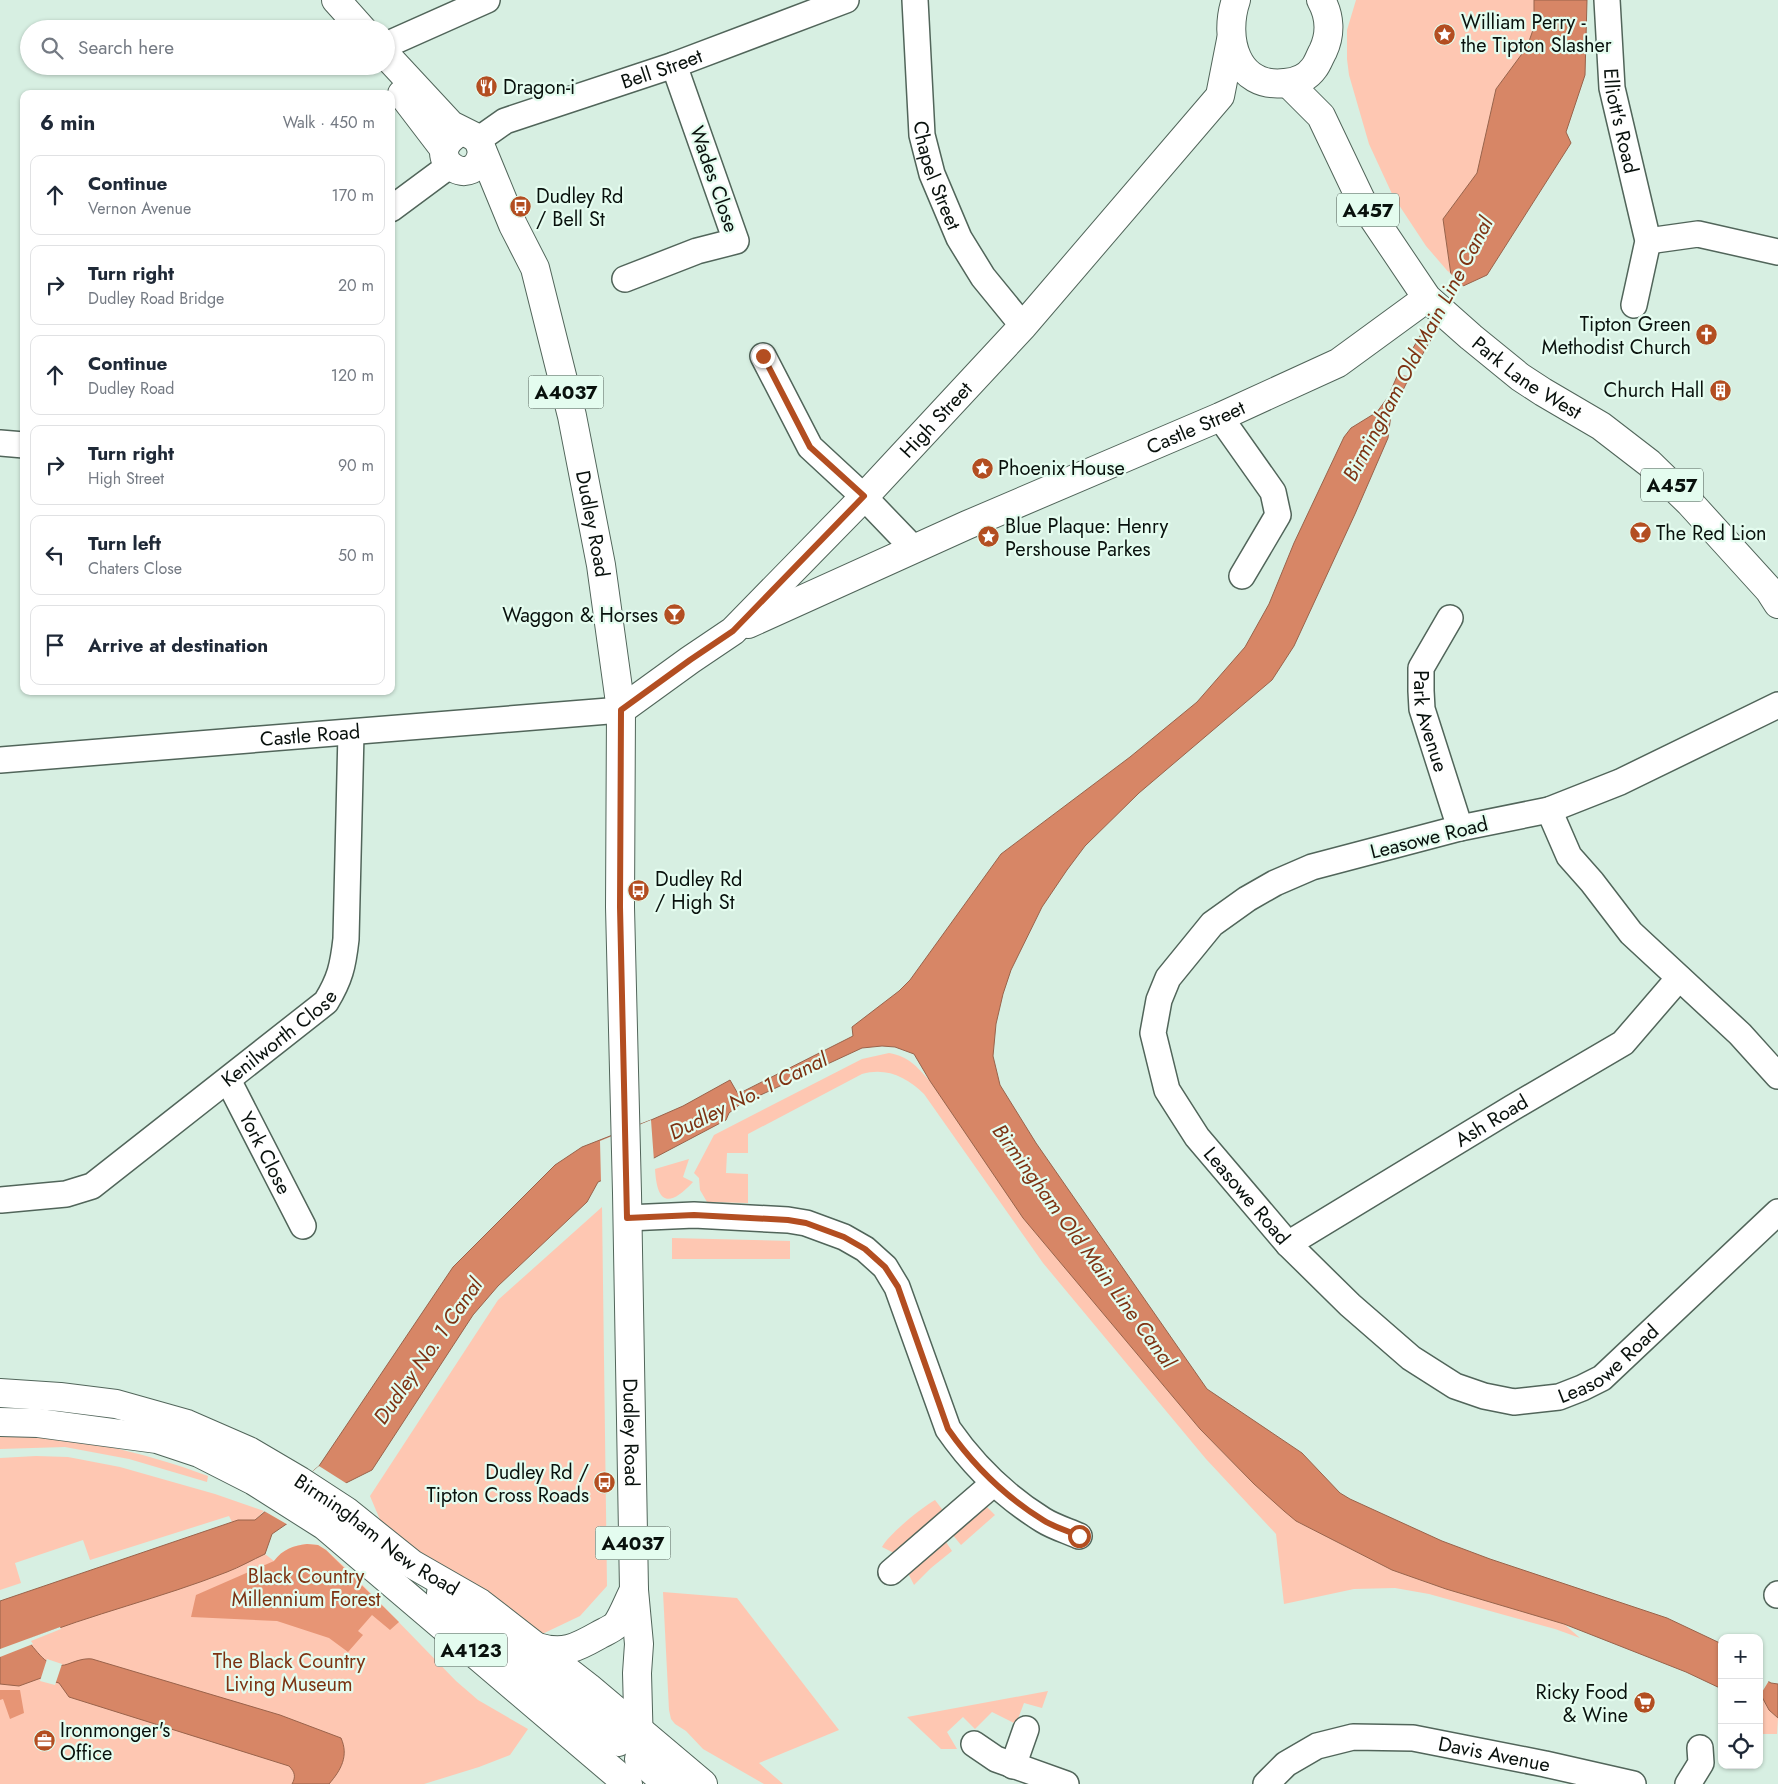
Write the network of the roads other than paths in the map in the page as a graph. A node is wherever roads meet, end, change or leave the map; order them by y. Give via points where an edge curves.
1 (335, 0) edge
2 (487, 0) edge
3 (846, 0) edge
4 (914, 0) edge
5 (1608, 0) edge
6 (1234, 2) edge
7 (1327, 4) edge
8 (348, 20) edge
9 (354, 20) edge
10 (1231, 40) junction
11 (395, 41) edge
12 (1327, 43) junction
13 (395, 65) edge
14 (674, 65) junction
15 (389, 75) edge
16 (1260, 81) junction
17 (1288, 83) junction
18 (1220, 96) junction
19 (1321, 116) junction
20 (475, 142) junction
21 (452, 162) junction
22 (395, 206) edge
23 (513, 225) junction
24 (1648, 242) junction
25 (1778, 252) edge
26 (625, 279) dead end
27 (1426, 298) junction
28 (1634, 305) dead end
29 (1023, 326) junction
30 (763, 356) dead end
31 (1220, 417) junction
32 (0, 442) edge
33 (20, 444) edge
34 (864, 496) junction
35 (914, 549) junction
36 (1242, 576) dead end
37 (1778, 604) edge
38 (1450, 618) dead end
39 (733, 631) junction
40 (1778, 705) edge
41 (621, 710) junction
42 (351, 733) junction
43 (0, 760) edge
44 (1549, 810) junction
45 (1460, 828) junction
46 (1679, 978) junction
47 (1778, 1076) edge
48 (228, 1080) junction
49 (1, 1200) edge
50 (627, 1205) junction
51 (1778, 1212) edge
52 (303, 1226) dead end
53 (1288, 1244) junction
54 (0, 1393) edge
55 (0, 1422) edge
56 (994, 1483) junction
57 (290, 1489) junction
58 (336, 1519) junction
59 (1079, 1536) dead end
60 (412, 1564) junction
61 (891, 1572) dead end
62 (634, 1590) junction
63 (537, 1647) junction
64 (1026, 1728) dead end
65 (626, 1729) junction
66 (974, 1744) dead end
67 (1700, 1748) dead end
68 (1014, 1766) junction
69 (629, 1778) edge
70 (667, 1784) edge
71 (704, 1784) edge
72 (1066, 1784) edge
73 (1266, 1784) edge
74 (1633, 1784) edge
75 (1688, 1784) edge

1 - 8 main road
1 - 9 main road
2 - 11 street
3 - 14 street, Bell Street
4 - 29 street, Chapel Street via 922,135 932,174 959,238 983,278
5 - 24 street, Elliott's Road via 1612,88
6 - 10 main road, High Street
7 - 12 main road
10 - 16 main road via 1244,72
10 - 18 main road, High Street
12 - 17 main road via 1314,68 1302,79
12 - 19 main road
13 - 20 main road via 451,125
14 - 20 street, Bell Street via 505,120
14 - 26 street, Wades Close via 736,241 697,251
15 - 21 main road, Dudley Road / A4037
16 - 17 main road
16 - 18 main road, High Street
17 - 19 main road, Park Lane West / A457
18 - 29 main road, High Street
19 - 27 main road, Park Lane West / A457 via 1361,200
20 - 21 main road via 479,163 469,170
20 - 23 main road, Dudley Road / A4037
21 - 22 street
21 - 23 main road, Dudley Road / A4037
23 - 41 main road, Dudley Road / A4037 via 534,268 572,416 601,564
24 - 25 street via 1698,234
24 - 28 street
27 - 31 main road, Castle Street via 1338,363
27 - 37 main road, Park Lane West / A457 via 1520,377 1601,426 1649,463 1690,503
29 - 34 main road, High Street
30 - 34 street via 810,447
31 - 35 main road, Castle Street
31 - 36 street via 1273,492 1278,515
32 - 33 street
34 - 35 street
34 - 39 main road, High Street
35 - 39 main road, Castle Street
38 - 45 street, Park Avenue via 1422,668 1420,691 1422,709
39 - 41 main road, High Street
40 - 44 street, Leasowe Road via 1620,782
41 - 42 street, Castle Road
41 - 50 main road, Dudley Road / A4037 via 620,907
42 - 43 street, Castle Road
42 - 48 street, Kenilworth Close via 346,939 342,968 326,1002
44 - 45 street, Leasowe Road
44 - 46 street via 1569,856 1631,933
45 - 53 street, Leasowe Road via 1312,867 1275,883 1212,924 1168,978 1159,1000 1153,1033 1167,1090 1197,1137
46 - 47 street via 1740,1034
46 - 53 street, Ash Road via 1623,1043
48 - 49 street, Kenilworth Close via 92,1186 66,1194
48 - 52 street, York Close
50 - 56 street via 694,1215 788,1220 823,1228 865,1249 885,1267 898,1287 948,1429
50 - 62 main road, Dudley Road / A4037
51 - 53 street, Leasowe Road via 1602,1378 1569,1394 1514,1402 1455,1386 1411,1358 1350,1306
54 - 57 main road, Birmingham New Road / A4123 via 116,1404 187,1424 249,1451
55 - 57 main road, Birmingham New Road / A4123 via 38,1423 157,1439 199,1453 254,1481
56 - 59 street via 1044,1521
56 - 61 street
57 - 58 main road, Birmingham New Road / A4123
58 - 60 main road, Birmingham New Road / A4123
58 - 69 main road, Birmingham New Road / A4123
60 - 63 main road, Birmingham New Road / A4123 via 480,1603
60 - 65 main road via 473,1623 575,1710
62 - 63 main road via 616,1624 577,1648 550,1651
62 - 65 main road, Dudley Road / A4037 via 639,1644
63 - 65 main road, Birmingham New Road / A4123
64 - 68 street
65 - 69 main road
65 - 71 main road, Birmingham New Road / A4123
66 - 68 street via 996,1759
67 - 75 street via 1701,1762
68 - 72 street
69 - 70 main road, Birmingham New Road
73 - 74 street, Davis Avenue via 1286,1764 1317,1746 1353,1737 1413,1738

